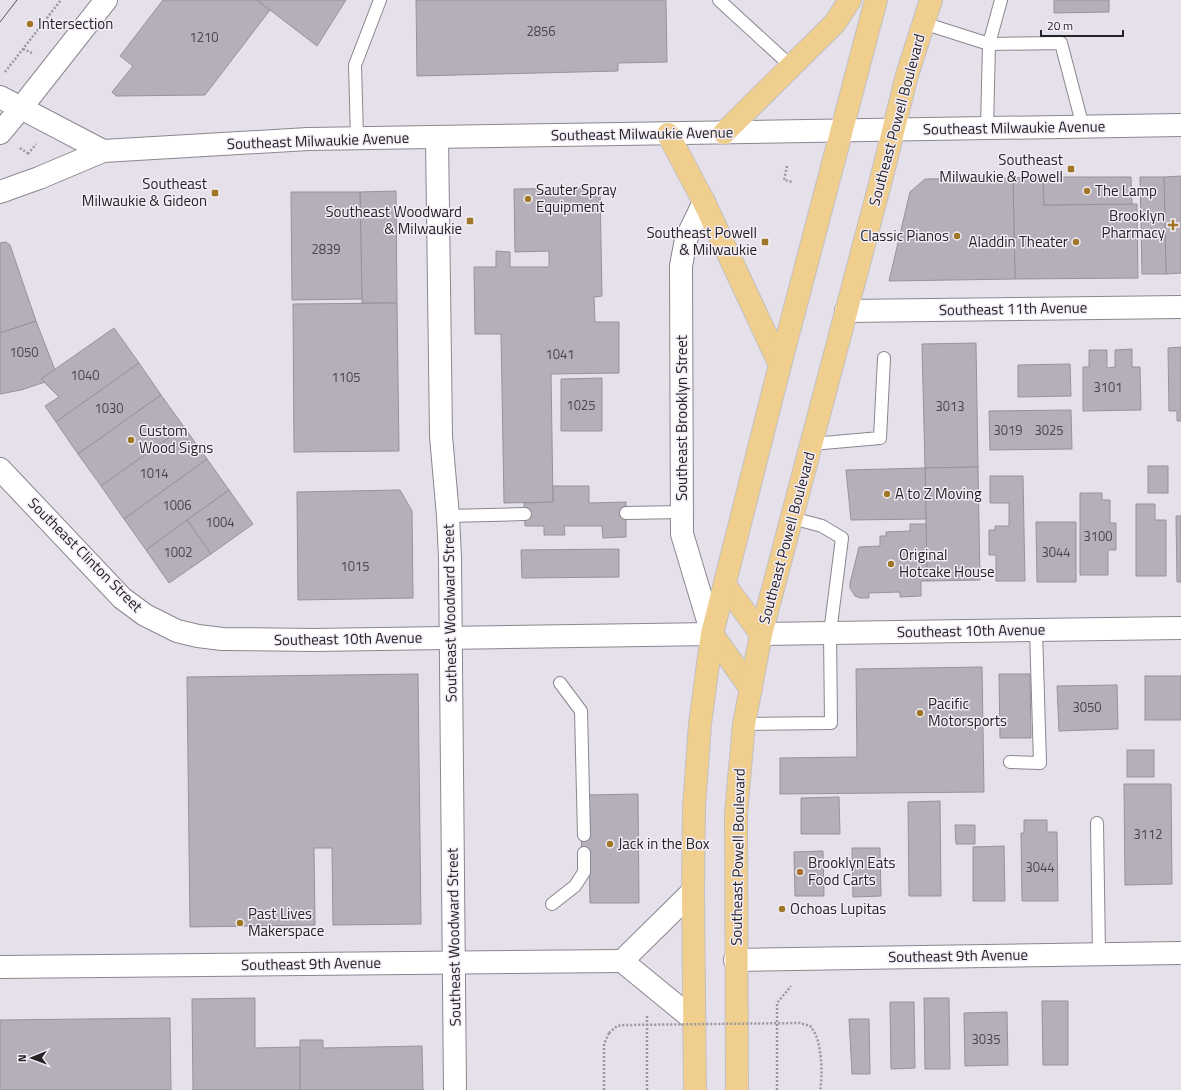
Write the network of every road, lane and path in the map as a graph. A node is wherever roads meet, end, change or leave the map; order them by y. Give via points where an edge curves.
1 (61, 0) edge
2 (106, 0) edge
3 (380, 0) edge
4 (719, 0) edge
5 (850, 0) edge
6 (876, 0) edge
7 (931, 0) edge
8 (1001, 0) edge
9 (923, 23) junction
10 (989, 44) junction
11 (792, 66) junction
12 (4, 73) dead end
13 (0, 97) edge
14 (21, 108) junction
15 (1181, 125) edge
16 (1083, 127) junction
17 (987, 128) junction
18 (842, 130) junction
19 (893, 130) junction
20 (724, 132) junction
21 (0, 133) edge
22 (668, 134) junction
23 (437, 137) junction
24 (357, 138) junction
25 (103, 151) junction
26 (787, 166) dead end
27 (793, 182) dead end
28 (0, 192) edge
29 (704, 202) junction
30 (1181, 307) edge
31 (846, 311) junction
32 (884, 358) dead end
33 (780, 365) junction
34 (812, 444) junction
35 (0, 470) edge
36 (682, 512) junction
37 (626, 513) dead end
38 (524, 514) dead end
39 (448, 516) junction
40 (792, 518) junction
41 (725, 585) junction
42 (1181, 628) edge
43 (1036, 630) junction
44 (177, 631) joint
45 (830, 633) junction
46 (712, 634) junction
47 (761, 634) junction
48 (451, 637) junction
49 (560, 683) dead end
50 (751, 689) junction
51 (744, 724) junction
52 (1010, 762) dead end
53 (1097, 823) dead end
54 (584, 835) dead end
55 (584, 853) dead end
56 (693, 891) junction
57 (552, 904) dead end
58 (1181, 953) edge
59 (1099, 954) junction
60 (735, 960) junction
61 (622, 961) junction
62 (454, 962) junction
63 (0, 967) edge
64 (793, 985) dead end
65 (647, 1011) dead end
66 (694, 1020) junction
67 (455, 1090) edge
68 (604, 1090) edge
69 (647, 1090) edge
70 (695, 1090) edge
71 (737, 1090) edge
72 (776, 1090) edge
73 (820, 1090) edge

1 - 12 path
2 - 14 street
3 - 24 lane via 355,66
4 - 11 lane
5 - 11 main road via 835,23
6 - 18 main road
7 - 9 main road, Southeast Powell Boulevard
8 - 10 lane
9 - 10 lane
9 - 19 main road, Southeast Powell Boulevard
10 - 16 lane via 1061,44
10 - 17 lane
11 - 20 main road
13 - 14 street
14 - 21 street
14 - 25 street
15 - 16 street, Southeast Milwaukie Avenue
16 - 17 street, Southeast Milwaukie Avenue
17 - 19 street, Southeast Milwaukie Avenue
18 - 19 street, Southeast Milwaukie Avenue
18 - 20 street, Southeast Milwaukie Avenue
18 - 33 main road
19 - 31 main road, Southeast Powell Boulevard
20 - 22 street, Southeast Milwaukie Avenue
22 - 23 street, Southeast Milwaukie Avenue
22 - 29 main road
23 - 24 street, Southeast Milwaukie Avenue
23 - 39 street, Southeast Woodward Street via 440,436
24 - 25 street, Southeast Milwaukie Avenue
25 - 28 street
26 - 27 path via 784,180
29 - 33 main road
29 - 36 street, Southeast Brooklyn Street via 686,239 681,266
30 - 31 street, Southeast 11th Avenue
31 - 34 main road, Southeast Powell Boulevard
32 - 34 lane via 880,438
33 - 41 main road
34 - 40 main road, Southeast Powell Boulevard
35 - 44 street, Southeast Clinton Street via 122,598 145,615
36 - 37 lane
36 - 46 street, Southeast Brooklyn Street via 682,534
38 - 39 lane
39 - 48 street, Southeast Woodward Street
40 - 45 lane via 822,526 842,538
40 - 47 main road, Southeast Powell Boulevard
41 - 46 main road
41 - 47 main road
42 - 43 street, Southeast 10th Avenue
43 - 45 street, Southeast 10th Avenue
43 - 52 lane via 1040,763
44 - 48 street, Southeast 10th Avenue via 222,639
45 - 47 street, Southeast 10th Avenue
45 - 51 lane via 831,723
46 - 48 street, Southeast 10th Avenue
46 - 50 main road
46 - 56 main road via 700,724 694,807
47 - 50 main road, Southeast Powell Boulevard
48 - 62 street, Southeast Woodward Street
49 - 54 lane via 581,711
50 - 51 main road, Southeast Powell Boulevard
51 - 60 main road, Southeast Powell Boulevard via 736,813
53 - 59 lane
55 - 57 lane via 584,872 575,886
56 - 61 street
56 - 66 main road
58 - 59 street, Southeast 9th Avenue
59 - 60 street, Southeast 9th Avenue
60 - 71 main road, Southeast Powell Boulevard
61 - 62 street, Southeast 9th Avenue
61 - 66 street
62 - 63 street, Southeast 9th Avenue
62 - 67 street, Southeast Woodward Street
64 - 72 path via 788,987 777,1002
65 - 69 path
66 - 70 main road
68 - 73 path, bridge via 604,1044 609,1033 617,1026 800,1023 810,1026 820,1043

